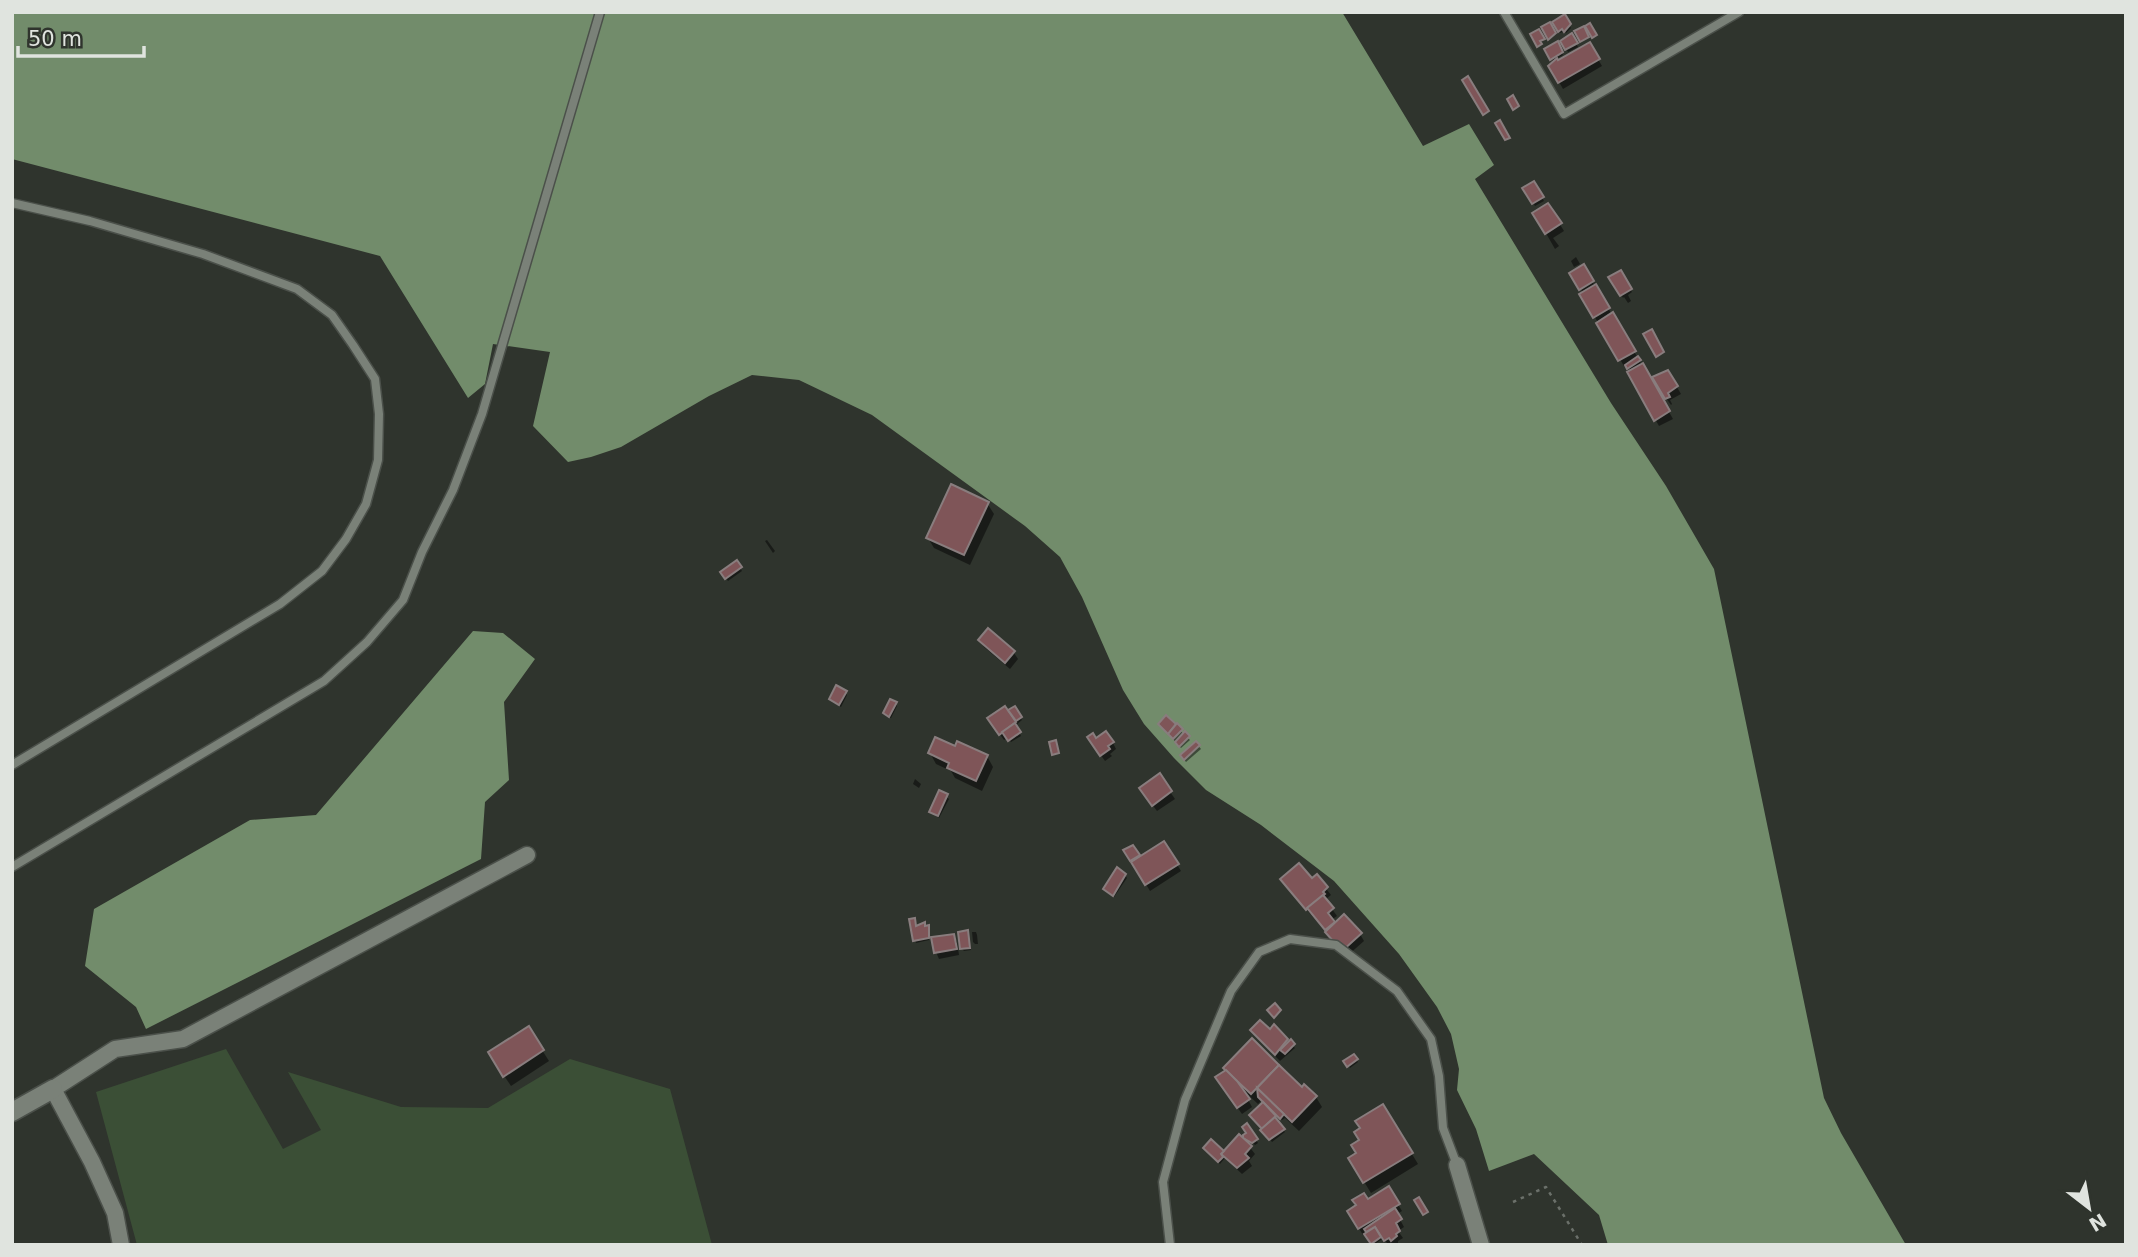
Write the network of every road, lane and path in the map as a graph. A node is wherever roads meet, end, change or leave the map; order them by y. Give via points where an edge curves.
1 (600, 12) edge
2 (1504, 12) edge
3 (1739, 12) edge
4 (1728, 15) edge
5 (12, 203) edge
6 (12, 765) edge
7 (527, 855) dead end
8 (12, 867) edge
9 (52, 1089) junction
10 (12, 1112) edge
11 (1457, 1165) joint
12 (1513, 1202) dead end
13 (121, 1245) edge
14 (1170, 1245) edge
15 (1481, 1245) edge
16 (1583, 1245) edge

1 - 8 lane via 482,414 403,600 367,642 324,681
2 - 4 lane via 1564,114
3 - 4 lane
5 - 6 lane via 203,254 296,289 332,316 375,379 379,426 378,460 366,504 322,571 280,604
7 - 9 street via 183,1039 115,1049
9 - 10 street
9 - 13 street via 115,1213
11 - 14 lane via 1443,1128 1431,1040 1397,991 1336,945 1290,939 1259,952 1231,991 1185,1100 1163,1182
11 - 15 street
12 - 16 path via 1546,1187

